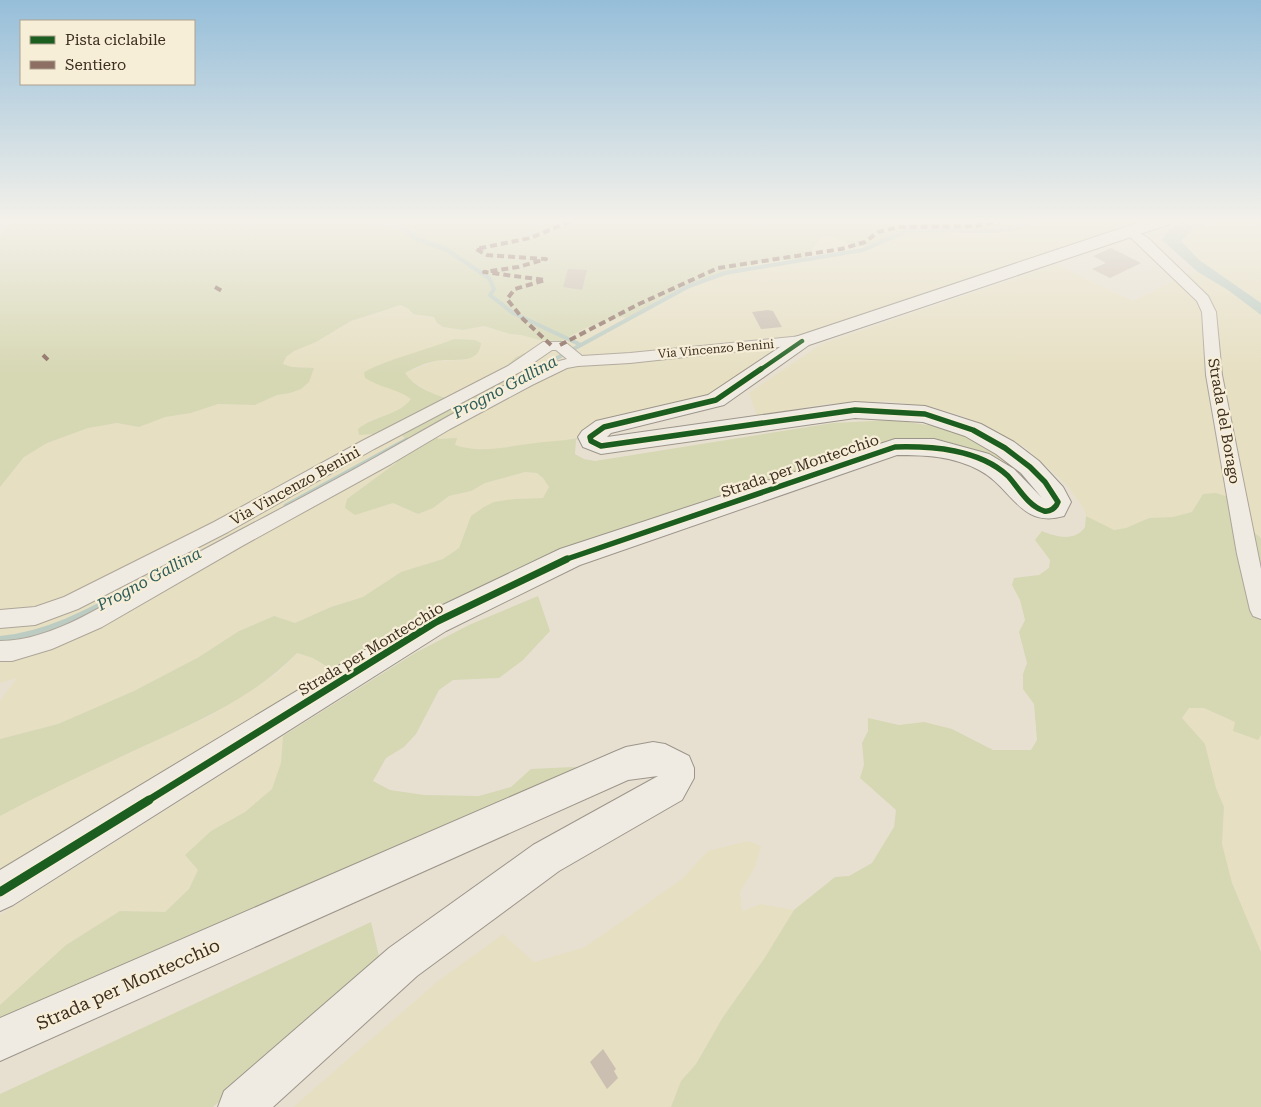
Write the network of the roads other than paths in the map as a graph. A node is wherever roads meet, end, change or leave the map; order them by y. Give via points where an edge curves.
1 (1013, 272) edge
2 (1175, 272) edge
3 (802, 342) junction
4 (576, 359) junction
5 (1261, 610) edge
6 (0, 619) edge
7 (0, 652) edge
8 (0, 892) edge
9 (0, 1040) edge
10 (240, 1107) edge

1 - 3 street, Via Vincenzo Benini
2 - 5 street, Strada del Borago via 1203,299 1209,312 1214,375 1247,554
3 - 4 street, Via Vincenzo Benini via 630,358
3 - 8 street, Strada per Montecchio via 716,400 604,427 590,437 591,441 602,446 855,410 925,414 972,430 1005,448 1044,482 1054,494 1058,506 1051,511 1036,507 1006,475 981,460 933,447 895,447 570,557 436,622
4 - 6 street, Via Vincenzo Benini via 560,345 548,346 506,373 220,527 71,602 35,616
4 - 7 street, Via Vincenzo Benini via 526,381 94,621 52,640
9 - 10 street, Strada per Montecchio via 626,764 658,758 670,761 677,768 677,778 670,788 546,858 403,962

